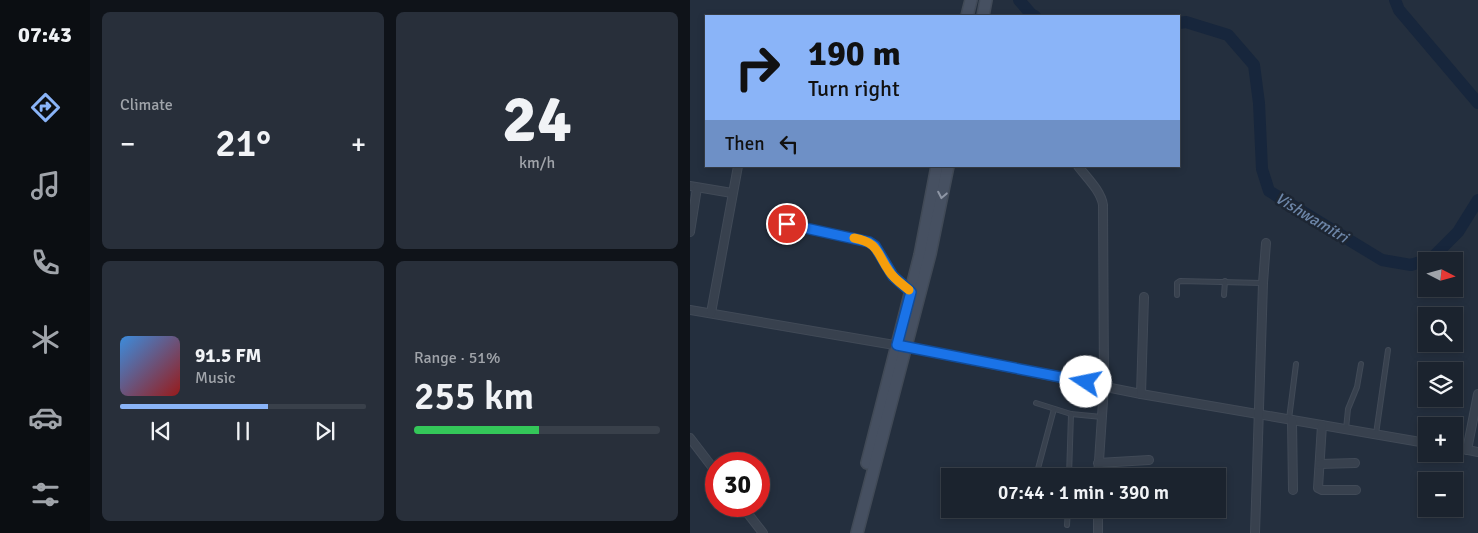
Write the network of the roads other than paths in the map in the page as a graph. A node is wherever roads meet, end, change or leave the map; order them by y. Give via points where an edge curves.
1 (971, 0) edge
2 (986, 0) edge
3 (967, 15) edge
4 (983, 15) edge
5 (738, 167) edge
6 (937, 167) edge
7 (948, 167) edge
8 (1079, 167) edge
9 (693, 187) edge
10 (732, 193) junction
11 (931, 223) junction
12 (787, 224) dead end
13 (690, 232) edge
14 (1266, 243) dead end
15 (925, 254) junction
16 (1225, 281) junction
17 (1263, 283) junction
18 (911, 292) junction
19 (1224, 294) dead end
20 (1177, 295) dead end
21 (1144, 297) dead end
22 (690, 310) edge
23 (711, 313) junction
24 (902, 346) junction
25 (1388, 350) dead end
26 (1296, 364) dead end
27 (1361, 364) dead end
28 (1104, 386) junction
29 (1141, 394) junction
30 (1478, 394) edge
31 (1036, 403) dead end
32 (1054, 409) junction
33 (1071, 414) junction
34 (1260, 414) junction
35 (1103, 417) junction
36 (1290, 420) junction
37 (1322, 425) junction
38 (1346, 429) junction
39 (1376, 434) junction
40 (690, 438) edge
41 (1418, 442) edge
42 (1463, 449) edge
43 (1467, 450) junction
44 (1478, 452) edge
45 (705, 458) edge
46 (1149, 460) dead end
47 (1098, 462) junction
48 (1355, 463) dead end
49 (1320, 464) junction
50 (1038, 468) edge
51 (1069, 468) edge
52 (1098, 468) edge
53 (1294, 490) dead end
54 (1356, 490) dead end
55 (751, 517) edge
56 (1067, 518) edge
57 (1098, 518) edge
58 (1067, 524) dead end
59 (763, 533) edge
60 (850, 533) edge
61 (857, 533) edge
62 (1098, 533) edge
63 (1255, 533) edge

1 - 3 main road
2 - 4 main road
5 - 10 street
6 - 11 main road
7 -> 11 main road
8 - 28 street via 1103,202
9 - 10 street
9 - 13 street
10 - 23 street
11 - 15 main road
12 - 18 street via 869,242 875,246 893,276
14 - 17 street
15 - 18 main road
15 - 24 main road
16 - 17 lane
16 - 19 lane
16 - 20 lane via 1180,281
17 - 34 street
18 - 24 main road
21 - 29 street
22 - 23 street
23 - 24 street
24 - 28 street
24 - 60 main road
24 - 61 main road
25 - 39 lane
26 - 36 lane
27 - 38 lane via 1357,387 1348,409
28 - 29 street
28 - 35 street
29 - 34 street
30 - 43 street
31 - 32 lane
32 - 33 lane
32 - 50 lane
33 - 35 lane
33 - 51 lane
34 - 36 street
34 - 63 street
35 - 47 street
36 - 37 street
36 - 53 street
37 - 38 street
37 - 49 street
38 - 39 street
39 - 41 street
40 - 45 street
42 - 43 street
43 - 44 street
46 - 47 street
47 - 52 street
48 - 49 street
49 - 54 street via 1320,490
55 - 59 street
56 - 58 lane
57 - 62 street

